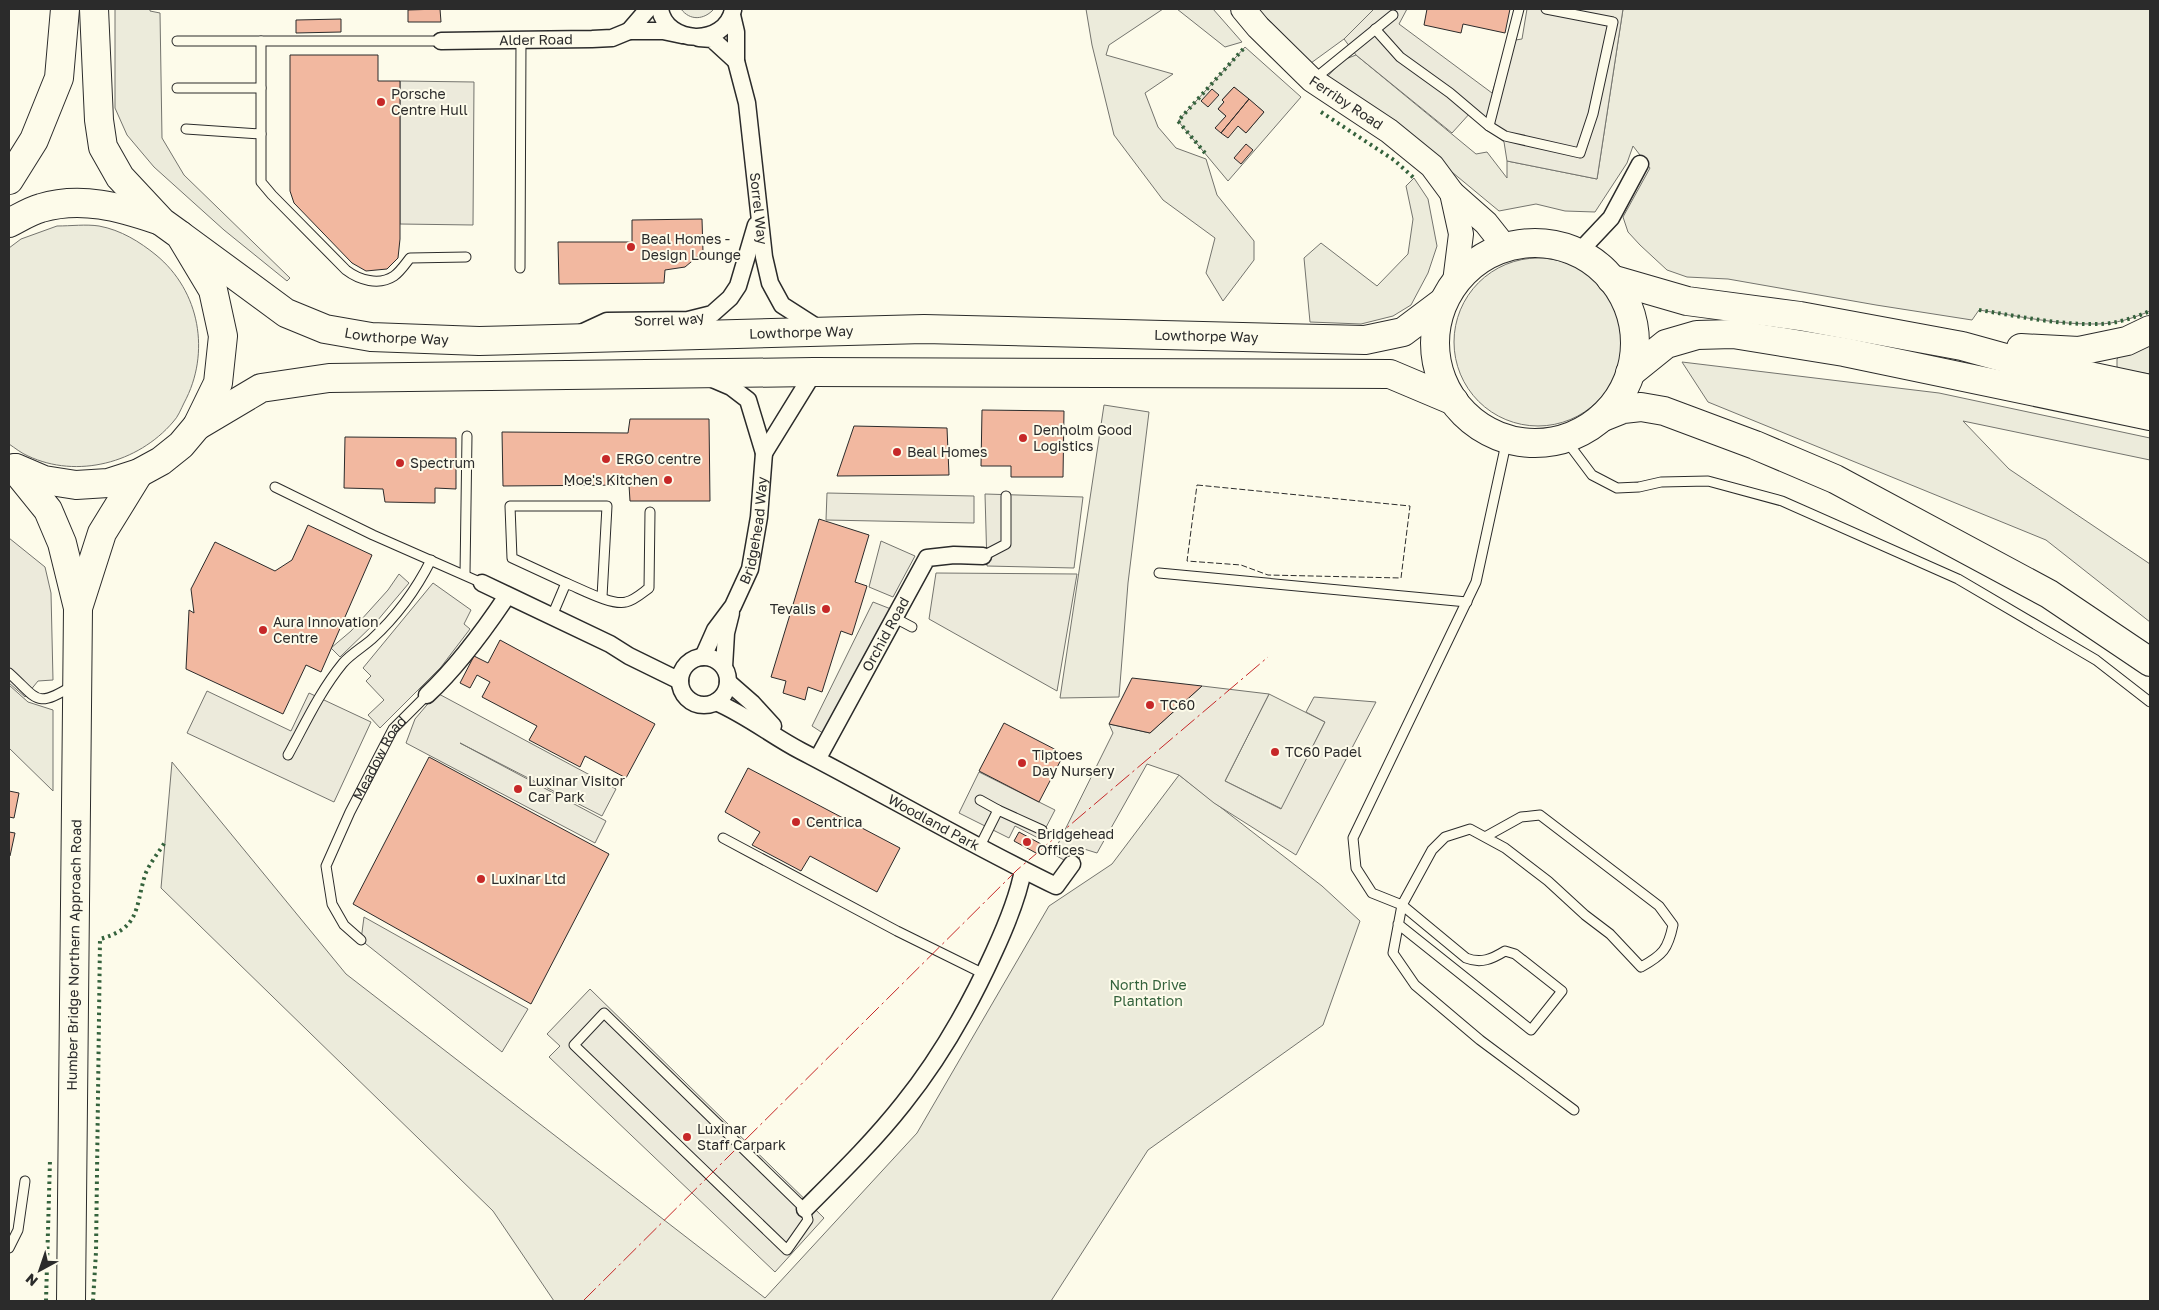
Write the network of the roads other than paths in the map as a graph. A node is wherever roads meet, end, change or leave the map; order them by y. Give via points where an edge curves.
1 (65, 9) edge
2 (94, 9) edge
3 (648, 9) edge
4 (660, 9) edge
5 (1243, 9) edge
6 (1519, 9) edge
7 (1546, 9) edge
8 (733, 12) edge
9 (1393, 15) dead end
10 (1375, 30) junction
11 (629, 31) junction
12 (689, 37) junction
13 (521, 40) junction
14 (177, 41) dead end
15 (262, 41) junction
16 (441, 41) joint
17 (736, 61) junction
18 (1312, 80) junction
19 (177, 88) dead end
20 (261, 88) junction
21 (1489, 126) junction
22 (186, 129) dead end
23 (261, 134) junction
24 (1640, 164) dead end
25 (9, 180) edge
26 (1452, 193) junction
27 (758, 211) junction
28 (9, 223) edge
29 (171, 228) junction
30 (1506, 247) junction
31 (1578, 253) junction
32 (466, 257) dead end
33 (520, 268) dead end
34 (1611, 279) junction
35 (1449, 292) junction
36 (2150, 330) edge
37 (825, 332) junction
38 (573, 337) junction
39 (1962, 346) junction
40 (814, 372) junction
41 (1630, 373) junction
42 (698, 374) junction
43 (2150, 389) edge
44 (1454, 402) junction
45 (2150, 416) edge
46 (1603, 417) junction
47 (197, 426) junction
48 (467, 436) dead end
49 (1508, 439) junction
50 (1565, 439) junction
51 (764, 453) junction
52 (12, 466) edge
53 (139, 473) junction
54 (275, 487) dead end
55 (1006, 496) dead end
56 (650, 512) dead end
57 (983, 556) joint
58 (431, 560) junction
59 (1159, 573) dead end
60 (465, 574) junction
61 (482, 583) joint
62 (566, 583) junction
63 (507, 596) junction
64 (602, 597) junction
65 (1467, 602) junction
66 (733, 606) junction
67 (78, 608) junction
68 (552, 616) junction
69 (893, 617) junction
70 (912, 627) dead end
71 (703, 657) junction
72 (2150, 662) edge
73 (9, 673) edge
74 (682, 675) junction
75 (726, 675) junction
76 (76, 683) junction
77 (427, 695) joint
78 (716, 702) junction
79 (2150, 702) edge
80 (788, 743) junction
81 (288, 755) dead end
82 (818, 758) junction
83 (980, 800) dead end
84 (998, 810) junction
85 (1042, 830) dead end
86 (1485, 837) junction
87 (723, 838) dead end
88 (980, 846) junction
89 (1072, 864) dead end
90 (1023, 870) junction
91 (1402, 905) junction
92 (1398, 924) junction
93 (361, 940) dead end
94 (984, 974) junction
95 (1574, 1110) dead end
96 (25, 1181) dead end
97 (805, 1209) junction
98 (9, 1248) edge
99 (70, 1301) edge

1 - 25 highway via 59,78 34,140
2 - 29 highway via 103,147 120,176
3 - 11 street
4 - 12 street via 669,27
5 - 18 street, Ferriby Road
6 - 21 lane
7 - 21 lane via 1613,22 1593,114 1580,153 1505,136
8 - 12 street via 724,27 711,36
8 - 17 street, Sorrel Way
9 - 10 lane
10 - 18 lane
10 - 21 lane via 1400,57
11 - 12 street
11 - 13 street, Alder Road via 612,38 592,40
12 - 17 street via 712,39
13 - 16 street, Alder Road
13 - 33 lane
14 - 15 lane
15 - 16 lane
15 - 20 lane
17 - 27 street, Sorrel Way via 747,103
18 - 26 street, Ferriby Road via 1388,131 1432,166
19 - 20 lane
20 - 23 lane
22 - 23 lane
23 - 32 lane via 261,182 355,277 382,280 394,276 410,258
24 - 31 street via 1611,218
26 - 30 street, Ferriby Road via 1486,223
26 - 35 street, Ferriby Road via 1461,234
27 - 37 street, Sorrel Way via 770,283 782,305
27 - 38 street, Sorrel way via 754,236 738,286 712,314 688,320 607,321
28 - 29 highway via 40,208 80,202 120,207
29 - 38 highway, Lowthorpe Way via 286,313 324,329 371,337 479,341
29 - 47 highway via 213,290 223,336 218,384
30 - 31 highway, Lowthorpe Way via 1546,244
30 - 35 highway, Lowthorpe Way via 1478,261
31 - 34 highway, Lowthorpe Way
34 - 39 highway via 1687,300 1800,316
34 - 41 highway via 1625,300 1633,323 1635,348
35 - 37 highway, Lowthorpe Way via 1403,332 1365,340 934,330
35 - 44 highway via 1436,327 1435,353 1441,378
36 - 39 highway via 2127,340 2079,351
37 - 38 highway, Lowthorpe Way
39 - 43 highway
40 - 42 highway
40 - 44 highway via 1390,374
40 - 51 street, Bridgehead Way
41 - 45 highway via 1666,344 1697,335 1733,334 1844,352
41 - 46 highway via 1620,397
42 - 47 highway via 329,378 260,388
42 - 51 street, Bridgehead Way via 731,387 748,400
44 - 49 highway via 1481,427
46 - 50 highway
46 - 72 highway via 1623,409 1641,407 1664,411 1835,479 2049,594
47 - 53 highway via 168,456
48 - 60 lane
49 - 50 highway via 1536,443
49 - 65 lane via 1476,582
50 - 79 lane via 1592,475 1617,488 1661,482 1708,481 1773,498 1958,579 2096,660
51 - 66 street, Bridgehead Way via 760,517 750,570
52 - 53 highway via 44,480 76,485 108,482
52 - 67 highway via 48,510 62,543
53 - 67 highway via 102,533
54 - 58 lane
55 - 57 lane via 1006,544
56 - 64 lane via 649,588 625,602
57 - 69 street, Orchid Road via 927,558
58 - 60 lane
58 - 81 lane via 404,605 373,638 344,662 319,697
59 - 65 lane
60 - 61 lane
61 - 63 street
62 - 64 lane
62 - 64 lane via 512,558 510,506 607,506
62 - 68 lane
63 - 68 street
63 - 77 street, Meadow Road via 486,629 450,674
65 - 91 lane via 1353,838 1356,868 1372,894
66 - 71 street, Bridgehead Way via 715,630
66 - 75 street, Bridgehead Way via 726,633
67 - 76 highway, Humber Bridge Northern Approach Road
68 - 74 street via 628,656
69 - 70 lane
69 - 82 street, Orchid Road
71 - 74 street via 695,659
71 - 75 street via 711,658
73 - 76 lane via 38,699 51,698
74 - 78 street via 682,692 693,703
75 - 78 street via 726,690
75 - 80 street, Woodland Park
76 - 99 highway, Humber Bridge Northern Approach Road
77 - 93 lane, Meadow Road via 394,729 350,812 326,866 332,904 344,925
78 - 80 street, Woodland Park via 741,713
80 - 82 street, Woodland Park
82 - 88 street, Woodland Park via 856,782
83 - 84 lane
84 - 85 lane
84 - 88 lane
86 - 86 lane via 1521,817 1540,814 1659,906 1673,925 1669,944 1659,957 1641,967 1610,934 1585,916 1548,881
86 - 91 lane via 1470,829 1445,837 1432,850
87 - 94 lane
88 - 90 street, Woodland Park
89 - 90 street, Woodland Park via 1056,886
90 - 94 street via 1021,884
91 - 92 lane
91 - 92 lane via 1466,958 1489,960 1505,951 1515,954 1562,991 1531,1030
92 - 95 lane via 1393,953 1415,985 1480,1040
94 - 97 street via 941,1050 904,1103 855,1160
96 - 98 lane via 18,1230
97 - 97 lane via 808,1220 787,1250 574,1045 604,1013

